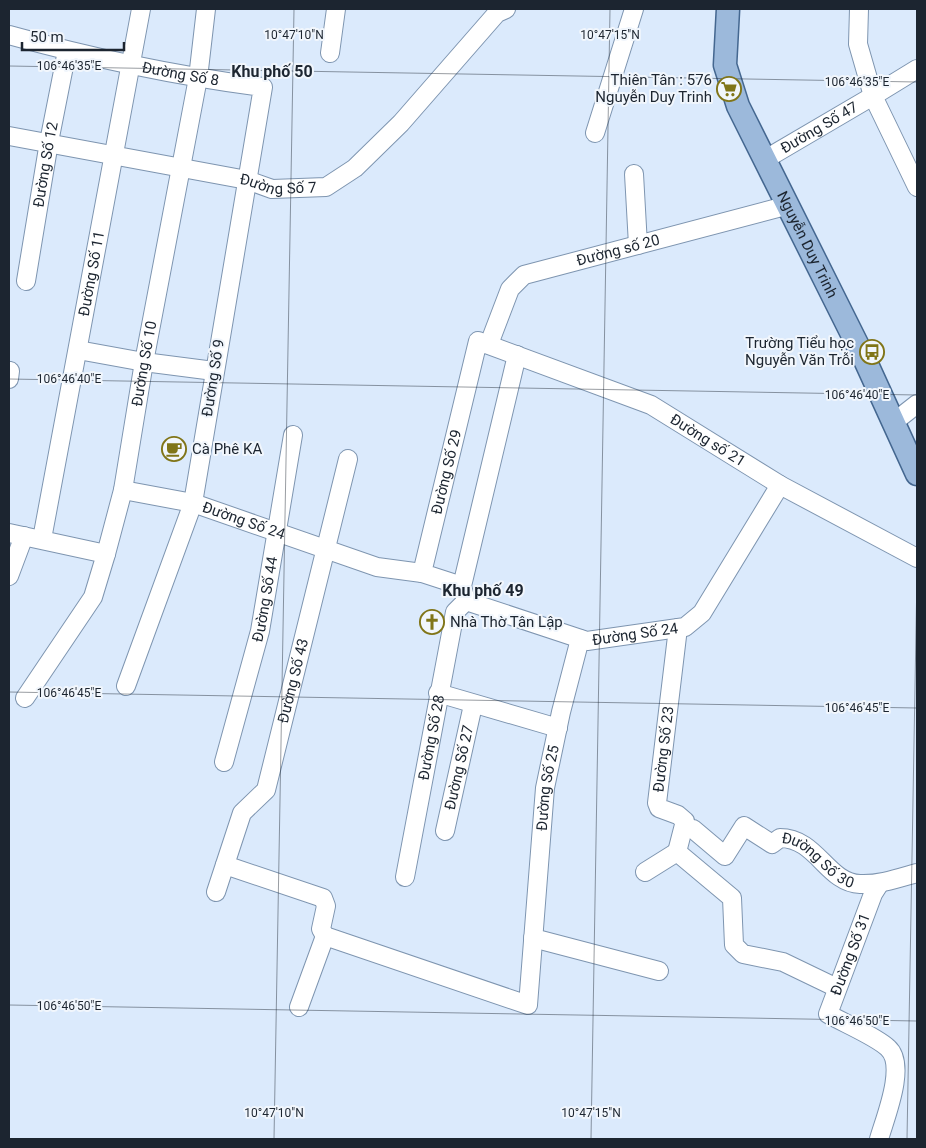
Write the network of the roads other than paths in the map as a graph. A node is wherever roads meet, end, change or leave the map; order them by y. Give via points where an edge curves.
1 (140, 9) edge
2 (206, 9) edge
3 (336, 9) edge
4 (506, 9) edge
5 (634, 9) edge
6 (728, 9) edge
7 (859, 9) edge
8 (9, 34) edge
9 (67, 51) junction
10 (330, 52) dead end
11 (131, 63) junction
12 (917, 70) edge
13 (198, 78) junction
14 (873, 96) junction
15 (595, 133) dead end
16 (9, 136) edge
17 (49, 142) junction
18 (114, 155) junction
19 (764, 160) junction
20 (180, 167) junction
21 (634, 174) dead end
22 (247, 180) junction
23 (917, 187) edge
24 (788, 205) junction
25 (638, 245) junction
26 (26, 281) dead end
27 (489, 344) junction
28 (78, 350) junction
29 (517, 355) junction
30 (144, 362) junction
31 (214, 370) junction
32 (917, 404) edge
33 (894, 422) junction
34 (292, 435) dead end
35 (348, 459) dead end
36 (917, 474) edge
37 (780, 485) junction
38 (123, 490) junction
39 (193, 503) junction
40 (277, 533) junction
41 (16, 534) edge
42 (42, 539) junction
43 (324, 549) junction
44 (106, 554) junction
45 (917, 558) edge
46 (422, 573) junction
47 (9, 576) edge
48 (464, 593) junction
49 (678, 628) junction
50 (580, 639) junction
51 (126, 686) dead end
52 (438, 693) junction
53 (25, 698) dead end
54 (473, 705) junction
55 (558, 728) junction
56 (224, 762) dead end
57 (445, 830) dead end
58 (694, 830) dead end
59 (677, 852) junction
60 (225, 866) junction
61 (645, 872) dead end
62 (917, 873) edge
63 (405, 877) dead end
64 (880, 882) junction
65 (216, 892) dead end
66 (325, 936) junction
67 (533, 938) junction
68 (659, 971) dead end
69 (837, 988) junction
70 (298, 1007) dead end
71 (879, 1139) edge

1 - 11 street, Đường Số 11
2 - 13 street, Đường Số 10
3 - 10 street
4 - 22 street, Đường Số 7 via 497,14 401,123 355,168 326,186 272,189
5 - 15 street
6 - 19 main road, Nguyễn Duy Trinh via 725,66 738,106
7 - 14 street via 858,44
8 - 9 street, Đường Số 8
9 - 11 street, Đường Số 8
9 - 17 street, Đường Số 12
11 - 13 street, Đường Số 8
11 - 18 street, Đường Số 11
12 - 14 street, Đường Số 47
13 - 20 street, Đường Số 10
13 - 22 street, Đường Số 8 via 263,87
14 - 19 street, Đường Số 47
14 - 23 street
16 - 17 street, Đường Số 7
17 - 18 street, Đường Số 7
17 - 26 street, Đường Số 12
18 - 20 street, Đường Số 7
18 - 28 street, Đường Số 11
19 - 24 main road, Nguyễn Duy Trinh
20 - 22 street, Đường Số 7
20 - 30 street, Đường Số 10
21 - 25 street
22 - 31 street, Đường Số 9
24 - 25 street, Đường số 20
24 - 33 main road, Nguyễn Duy Trinh
25 - 27 street, Đường số 20 via 524,274 510,289
27 - 29 street, Đường số 21
27 - 46 street, Đường Số 29 via 478,341
28 - 30 street
28 - 42 street, Đường Số 11
29 - 37 street, Đường số 21 via 650,405
29 - 48 street, Đường Số 28
30 - 31 street
30 - 38 street, Đường Số 10
31 - 39 street, Đường Số 9
32 - 33 street
33 - 36 main road, Nguyễn Duy Trinh
34 - 40 street, Đường Số 44
35 - 43 street, Đường Số 43
37 - 45 street, Đường số 21
37 - 49 street, Đường Số 24 via 702,613 685,627
38 - 39 street, Đường Số 24
38 - 44 street, Đường Số 10
39 - 40 street, Đường Số 24
39 - 51 street, Đường Số 9
40 - 43 street, Đường Số 24
40 - 56 street, Đường Số 44 via 260,631
41 - 42 street
41 - 47 street
42 - 44 street
43 - 46 street, Đường Số 24 via 377,567
43 - 60 street, Đường Số 43 via 266,790 242,814
44 - 53 street, Đường Số 10 via 93,597
46 - 48 street
48 - 50 street, Đường Số 24
48 - 52 street, Đường Số 28 via 455,612
49 - 50 street, Đường Số 24 via 587,642
49 - 59 street, Đường Số 23 via 657,803 659,808 685,821
50 - 55 street, Đường Số 25
52 - 54 street, Đường Số 27
52 - 63 street, Đường Số 28
54 - 55 street, Đường Số 27
54 - 57 street, Đường Số 27
55 - 67 street, Đường Số 25 via 545,788
58 - 64 street, Đường Số 30 via 724,856 744,826 772,844 780,838 789,838 802,842 848,882
59 - 61 street
59 - 69 street via 732,898 734,945 743,954 783,962
60 - 65 street, Đường Số 43
60 - 66 street via 323,898 326,906 321,929
62 - 64 street, Đường Số 30
64 - 69 street, Đường Số 31
66 - 67 street, Đường Số 25 via 528,1005
66 - 70 street
67 - 68 street
69 - 71 street, Đường Số 31 via 828,1014 888,1047 895,1057 895,1081

